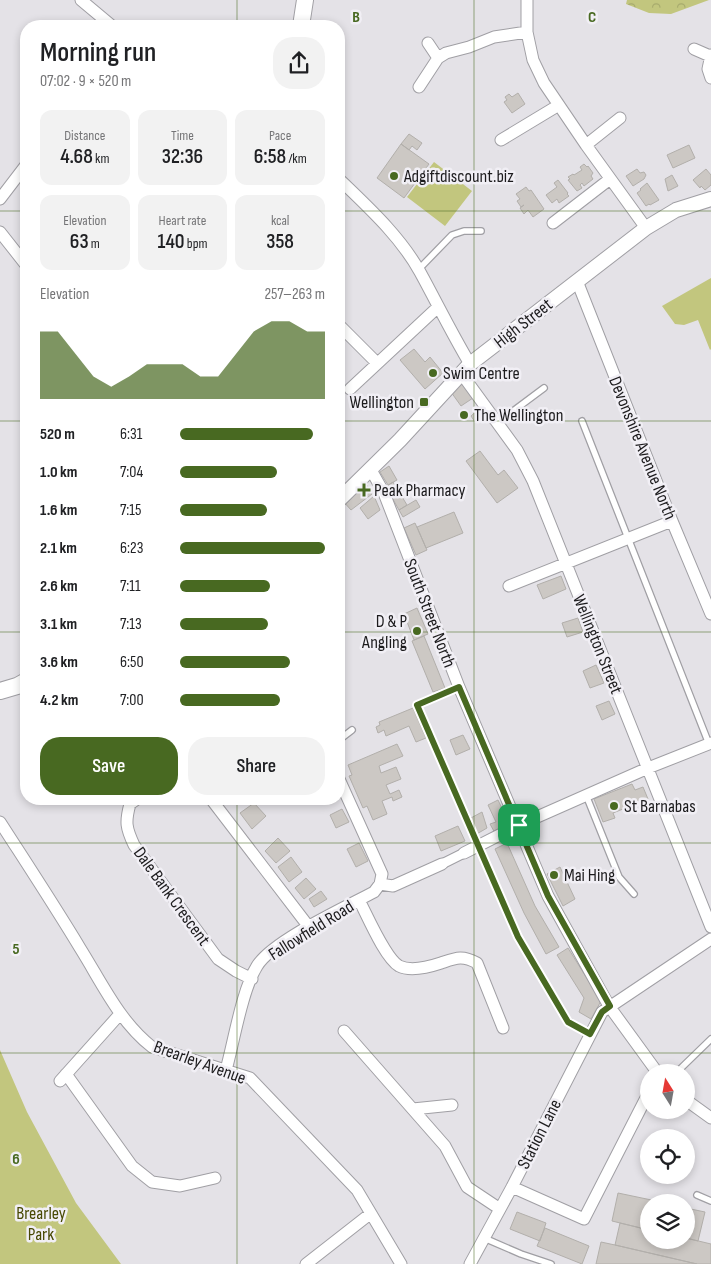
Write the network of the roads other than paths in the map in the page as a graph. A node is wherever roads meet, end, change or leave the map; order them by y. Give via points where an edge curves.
1 (81, 0) edge
2 (305, 0) edge
3 (527, 0) edge
4 (105, 20) edge
5 (302, 20) edge
6 (527, 32) junction
7 (428, 43) dead end
8 (694, 49) dead end
9 (711, 56) edge
10 (438, 58) junction
11 (711, 78) edge
12 (419, 87) dead end
13 (559, 105) junction
14 (620, 118) dead end
15 (501, 140) dead end
16 (586, 144) junction
17 (20, 173) edge
18 (610, 179) junction
19 (345, 185) edge
20 (0, 199) edge
21 (711, 199) edge
22 (553, 223) dead end
23 (646, 228) junction
24 (481, 231) dead end
25 (0, 232) edge
26 (20, 257) edge
27 (418, 270) junction
28 (577, 281) junction
29 (438, 307) junction
30 (345, 331) edge
31 (377, 363) junction
32 (466, 369) junction
33 (544, 388) dead end
34 (350, 389) dead end
35 (582, 422) dead end
36 (497, 423) junction
37 (372, 470) junction
38 (345, 495) edge
39 (672, 522) junction
40 (628, 540) junction
41 (566, 564) junction
42 (509, 586) dead end
43 (711, 614) edge
44 (20, 684) edge
45 (459, 687) junction
46 (0, 691) edge
47 (352, 730) dead end
48 (345, 735) edge
49 (710, 745) edge
50 (648, 768) junction
51 (345, 792) edge
52 (586, 795) junction
53 (130, 805) edge
54 (216, 805) edge
55 (0, 822) edge
56 (519, 825) junction
57 (478, 847) junction
58 (464, 853) joint
59 (442, 864) joint
60 (380, 884) junction
61 (634, 894) dead end
62 (359, 900) junction
63 (308, 927) junction
64 (711, 927) edge
65 (711, 939) edge
66 (252, 979) junction
67 (610, 1006) junction
68 (120, 1014) junction
69 (503, 1028) dead end
70 (344, 1031) dead end
71 (590, 1034) junction
72 (711, 1039) edge
73 (651, 1064) edge
74 (685, 1064) edge
75 (226, 1070) junction
76 (452, 1104) dead end
77 (695, 1106) edge
78 (413, 1110) junction
79 (640, 1110) edge
80 (711, 1118) edge
81 (215, 1178) dead end
82 (512, 1187) junction
83 (697, 1196) dead end
84 (711, 1201) edge
85 (500, 1209) junction
86 (370, 1214) junction
87 (484, 1238) junction
88 (306, 1264) edge
89 (401, 1264) edge
90 (470, 1264) edge
91 (551, 1264) edge

1 - 4 street
2 - 5 main road
3 - 6 street
6 - 10 street via 494,37
6 - 13 street via 533,60
7 - 10 street
8 - 9 street
9 - 11 street via 708,70
10 - 12 street
13 - 15 street
13 - 16 street
14 - 16 street
16 - 18 street
17 - 20 street
18 - 22 street
18 - 23 street
19 - 27 street, Wellington Street via 397,239
21 - 23 street, High Street via 676,210
23 - 28 street, High Street
24 - 27 lane via 452,235
25 - 26 street
27 - 29 street, Wellington Street
28 - 32 street, High Street
28 - 39 street, Devonshire Avenue North
29 - 31 street
29 - 32 street, Wellington Street
30 - 31 street
31 - 34 street
32 - 36 street, Wellington Street
32 - 37 street, High Street
33 - 36 lane
35 - 40 lane
36 - 41 street, Wellington Street via 517,450 533,481
37 - 38 street, High Street
37 - 45 street, South Street North via 384,493
39 - 40 street
39 - 43 street, Devonshire Avenue North
40 - 41 street
40 - 49 lane
41 - 42 street
41 - 50 street, Wellington Street
44 - 46 main road
45 - 56 street, South Street North
45 - 57 lane via 417,705
47 - 48 lane
49 - 50 street
50 - 52 street
50 - 64 street, Wellington Street
51 - 60 street via 382,874
52 - 56 street
52 - 61 lane via 619,877
53 - 66 street, Dale Bank Crescent via 127,830 134,845 218,959
54 - 63 street
55 - 68 street, Brearley Avenue
56 - 57 street
56 - 67 street, South Street North via 548,896
57 - 58 street
57 - 71 lane via 518,937 568,1022
58 - 59 street
59 - 60 street via 393,886
60 - 62 street, Fallowfield Road via 374,892
62 - 63 street, Fallowfield Road
62 - 69 street via 387,954 399,966 414,969 430,967 465,957 477,963
63 - 66 street, Fallowfield Road via 271,951 257,966
65 - 67 street, Station Lane
66 - 75 street, Fallowfield Road via 246,990
67 - 71 street, Station Lane via 602,1012
67 - 73 street, South Street North
68 - 75 street, Brearley Avenue via 152,1047
68 - 81 street via 63,1078 132,1166 152,1182 180,1186
70 - 78 street
71 - 82 street, Station Lane
72 - 74 lane
75 - 86 street, Brearley Avenue via 250,1078 356,1190
76 - 78 street
77 - 80 street
78 - 85 street via 445,1146 467,1187
79 - 82 street via 584,1219
82 - 85 street, Station Lane
83 - 84 lane
85 - 87 street, Station Lane
86 - 88 street
86 - 89 street, Brearley Avenue
87 - 90 street, Station Lane
87 - 91 lane

